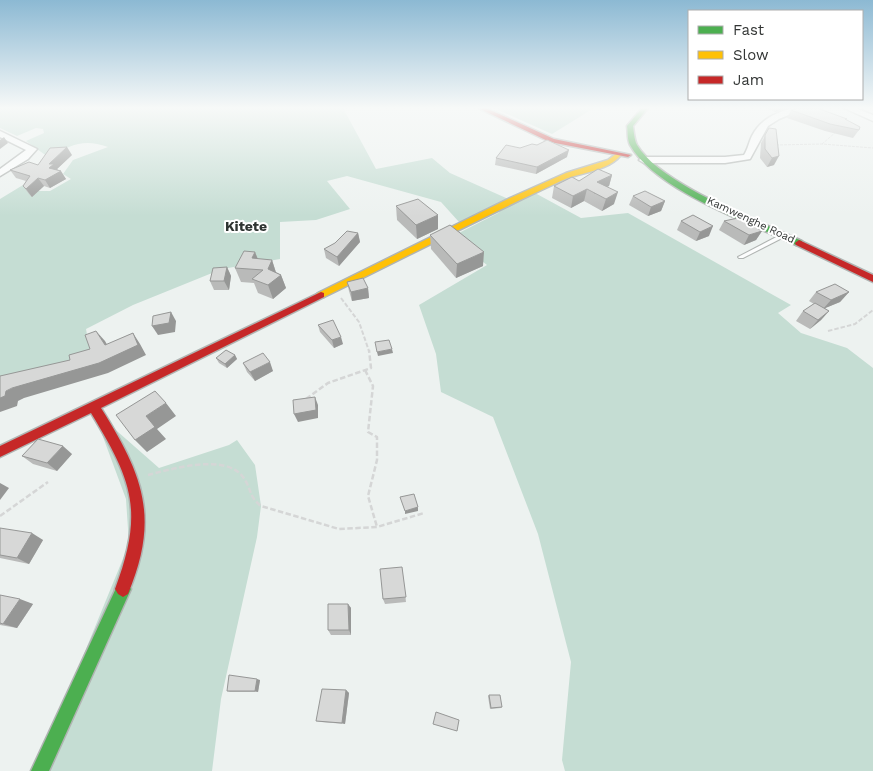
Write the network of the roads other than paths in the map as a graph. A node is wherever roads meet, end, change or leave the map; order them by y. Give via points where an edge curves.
1 (20, 144) edge
2 (573, 144) edge
3 (633, 144) edge
4 (755, 144) edge
5 (618, 154) junction
6 (640, 155) junction
7 (0, 173) edge
8 (784, 235) junction
9 (741, 257) dead end
10 (873, 279) edge
11 (93, 406) junction
12 (0, 452) edge
13 (40, 771) edge

1 - 7 street via 32,150
2 - 5 street
3 - 6 street
4 - 6 street via 747,157 738,160
5 - 6 street
5 - 11 street via 611,162 577,172 528,193
6 - 8 street, Kamwenghe Road via 656,171 706,200
8 - 9 lane
8 - 10 street, Kamwenghe Road
11 - 12 street
11 - 13 street via 113,437 132,479 139,503 140,524 136,549 124,584

